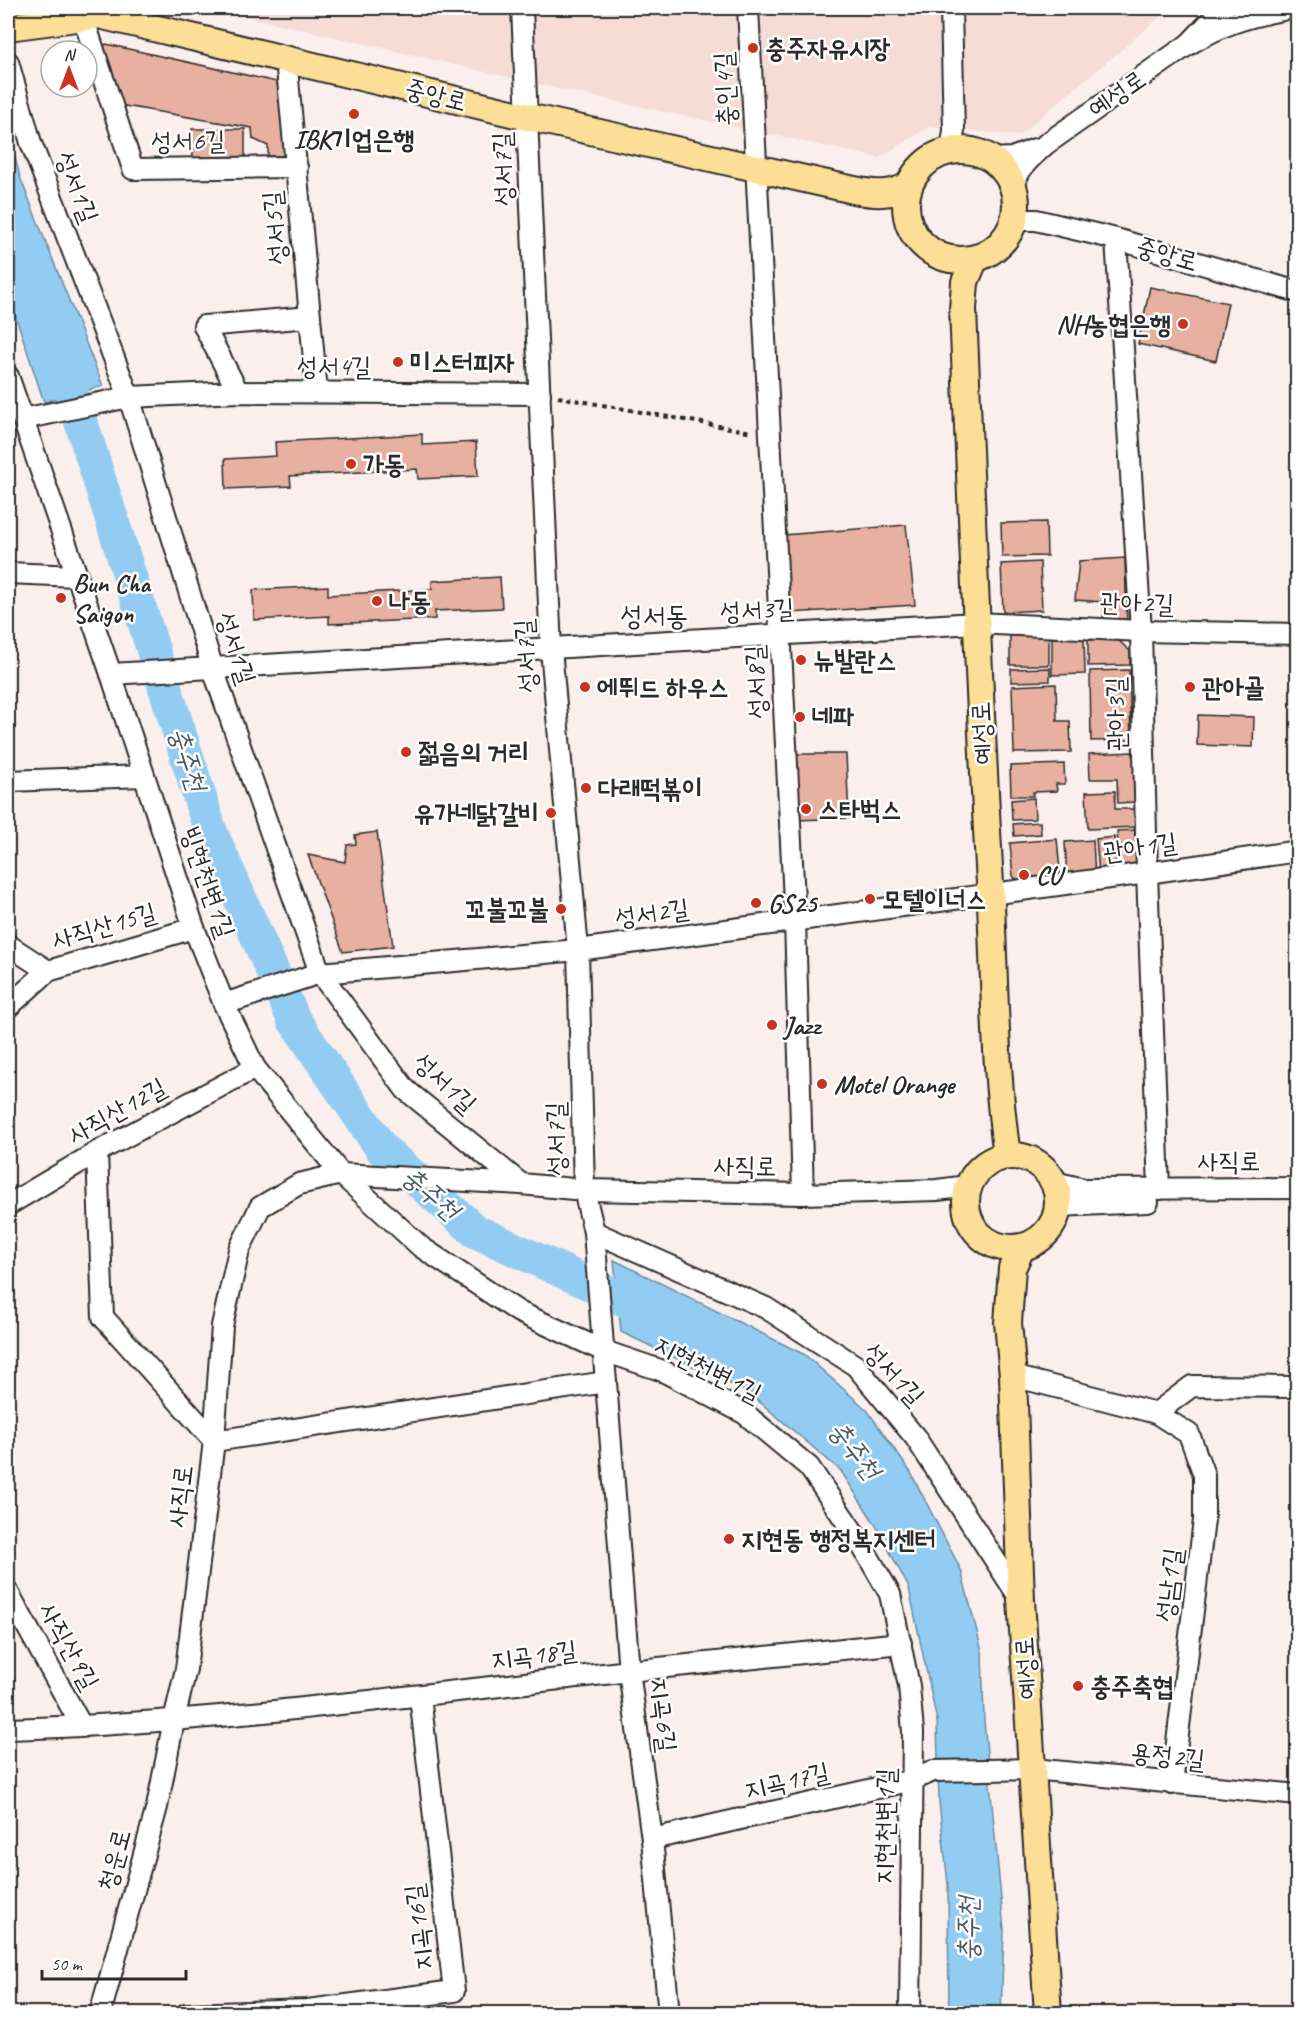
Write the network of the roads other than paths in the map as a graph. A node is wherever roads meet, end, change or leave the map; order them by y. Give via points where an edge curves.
1 (522, 8) edge
2 (748, 8) edge
3 (951, 8) edge
4 (1223, 8) edge
5 (1287, 9) edge
6 (94, 13) edge
7 (8, 27) edge
8 (1189, 44) junction
9 (286, 58) junction
10 (8, 62) edge
11 (528, 117) junction
12 (956, 144) junction
13 (1046, 144) junction
14 (993, 159) junction
15 (297, 167) junction
16 (755, 168) junction
17 (909, 185) junction
18 (864, 192) junction
19 (1020, 210) junction
20 (908, 221) junction
21 (1116, 239) junction
22 (944, 257) junction
23 (975, 258) junction
24 (1298, 292) edge
25 (963, 309) junction
26 (310, 317) junction
27 (8, 376) edge
28 (238, 392) junction
29 (317, 392) junction
30 (540, 394) junction
31 (129, 397) junction
32 (23, 419) junction
33 (8, 573) edge
34 (76, 576) junction
35 (976, 623) junction
36 (1141, 631) junction
37 (1298, 634) edge
38 (781, 636) junction
39 (551, 649) junction
40 (213, 669) junction
41 (111, 674) junction
42 (144, 776) junction
43 (8, 780) edge
44 (1298, 851) edge
45 (1147, 873) junction
46 (991, 894) junction
47 (795, 920) junction
48 (194, 928) junction
49 (8, 945) edge
50 (578, 950) junction
51 (48, 971) junction
52 (320, 973) junction
53 (224, 1004) junction
54 (8, 1007) edge
55 (255, 1068) junction
56 (97, 1152) junction
57 (1006, 1155) junction
58 (341, 1174) junction
59 (521, 1184) junction
60 (968, 1186) junction
61 (1159, 1188) junction
62 (1298, 1188) edge
63 (584, 1190) junction
64 (803, 1194) junction
65 (1056, 1194) junction
66 (1298, 1201) edge
67 (8, 1205) edge
68 (594, 1232) junction
69 (988, 1241) junction
70 (1022, 1247) junction
71 (1008, 1323) junction
72 (604, 1351) junction
73 (1013, 1376) junction
74 (606, 1382) junction
75 (1298, 1387) edge
76 (1156, 1413) junction
77 (214, 1441) junction
78 (8, 1592) edge
79 (1021, 1600) junction
80 (900, 1643) junction
81 (629, 1671) junction
82 (420, 1696) junction
83 (174, 1720) junction
84 (82, 1727) junction
85 (8, 1729) edge
86 (1033, 1769) junction
87 (933, 1771) joint
88 (913, 1780) junction
89 (1172, 1784) junction
90 (1298, 1795) edge
91 (652, 1839) junction
92 (308, 2012) edge
93 (100, 2013) edge
94 (186, 2013) edge
95 (669, 2013) edge
96 (910, 2013) edge
97 (1048, 2013) edge

1 - 11 street, 성서7길
2 - 16 street, 충인4길
3 - 12 street
4 - 8 street, 예성로
5 - 8 street, 예성로 via 1238,20
6 - 7 main road, 중앙로
6 - 9 main road, 중앙로
6 - 15 street, 성서6길 via 133,169
8 - 13 street, 예성로
9 - 11 main road, 중앙로
9 - 15 street, 성서5길
10 - 31 street, 성서1길 via 31,143
11 - 16 main road, 중앙로
11 - 30 street, 성서7길
12 - 14 main road
12 - 17 main road via 925,163
13 - 14 street, 예성로 via 1019,156
13 - 19 street, 예성로 via 1017,176
14 - 19 main road via 1006,171
15 - 26 street, 성서5길
16 - 18 main road, 중앙로
16 - 38 street, 성서8길
17 - 18 main road, 중앙로 via 891,192
17 - 20 main road
18 - 20 main road, 중앙로 via 889,204
19 - 21 street, 중앙로
19 - 23 main road via 999,246
20 - 22 main road via 922,243
21 - 24 street, 중앙로
21 - 36 street, 관아3길
22 - 23 main road
22 - 25 main road, 예성로 via 956,274
23 - 25 main road, 예성로 via 965,282
25 - 35 main road, 예성로
26 - 28 street via 204,326
26 - 29 street, 성서5길
27 - 32 street, 빙현천변1길
28 - 29 street, 성서4길
28 - 31 street, 성서4길
29 - 30 street, 성서4길
30 - 39 street, 성서7길
31 - 32 street, 성서4길
31 - 40 street, 성서1길
32 - 34 street, 빙현천변1길
33 - 34 street
34 - 41 street, 빙현천변1길
35 - 36 street, 관아2길
35 - 38 street, 성서3길
35 - 46 main road, 예성로
36 - 37 street, 관아2길
36 - 45 street, 관아3길
38 - 39 street, 성서3길
38 - 47 street, 성서8길
39 - 40 street, 성서3길
39 - 50 street, 성서7길
40 - 41 street, 성서3길
40 - 52 street, 성서1길
41 - 42 street, 빙현천변1길
42 - 43 street
42 - 48 street, 빙현천변1길
44 - 45 street, 관아1길
45 - 46 street, 관아1길
45 - 61 street, 관아3길
46 - 47 street, 성서2길
46 - 57 main road, 예성로 via 999,1089
47 - 50 street, 성서2길
47 - 64 street, 성서8길
48 - 51 street, 사직산15길
48 - 53 street, 빙현천변1길
49 - 51 street
50 - 52 street, 성서2길
50 - 63 street, 성서7길
51 - 54 street, 사직산15길
52 - 53 street, 성서2길
52 - 59 street, 성서1길 via 406,1090
53 - 55 street, 빙현천변1길
55 - 56 street, 사직산12길
55 - 58 street, 빙현천변1길
56 - 67 street, 사직산12길
56 - 77 street via 103,1317
57 - 60 main road via 983,1165
57 - 65 main road via 1021,1156 1046,1170
58 - 59 street, 사직로
58 - 72 street, 지현천변1길 via 421,1247 519,1312
58 - 77 street, 사직로 via 299,1184 260,1207 247,1233 239,1250 222,1326
59 - 63 street, 사직로
60 - 64 street, 사직로
60 - 69 main road via 966,1212 975,1229
61 - 62 street, 사직로
61 - 65 street, 사직로 via 1084,1189
63 - 64 street, 사직로
63 - 68 street, 성서7길
65 - 66 street, 사직로 via 1161,1201
65 - 70 main road via 1055,1218 1050,1228
68 - 72 street, 지곡6길
68 - 79 street, 성서1길 via 766,1308 856,1366 915,1437
69 - 70 main road via 998,1246
69 - 71 main road
70 - 71 main road via 1012,1268
71 - 73 main road, 예성로
72 - 74 street, 지곡6길
72 - 80 street, 지현천변1길 via 663,1371 744,1413 808,1467 890,1594
73 - 76 street, 성남1길
73 - 79 main road, 예성로
74 - 77 street
74 - 81 street, 지곡6길
75 - 76 street via 1192,1386
76 - 89 street, 성남1길 via 1189,1434 1204,1475 1204,1520
77 - 83 street, 사직로 via 186,1669
78 - 84 street, 사직산9길
79 - 86 main road, 예성로
80 - 81 street, 지곡18길
80 - 88 street, 지현천변1길 via 909,1686
81 - 82 street, 지곡18길
81 - 91 street, 지곡6길
82 - 83 street, 지곡18길
82 - 92 street, 지곡16길 via 454,1991
83 - 84 street
83 - 93 street, 청운로 via 157,1807
84 - 85 street
86 - 87 street, 용정2길
86 - 89 street, 용정2길
86 - 97 main road, 예성로
87 - 88 street, 지곡17길
88 - 91 street, 지곡17길
88 - 96 street, 지현천변1길
89 - 90 street, 용정2길
91 - 95 street, 지곡6길
92 - 94 street, 지곡16길

